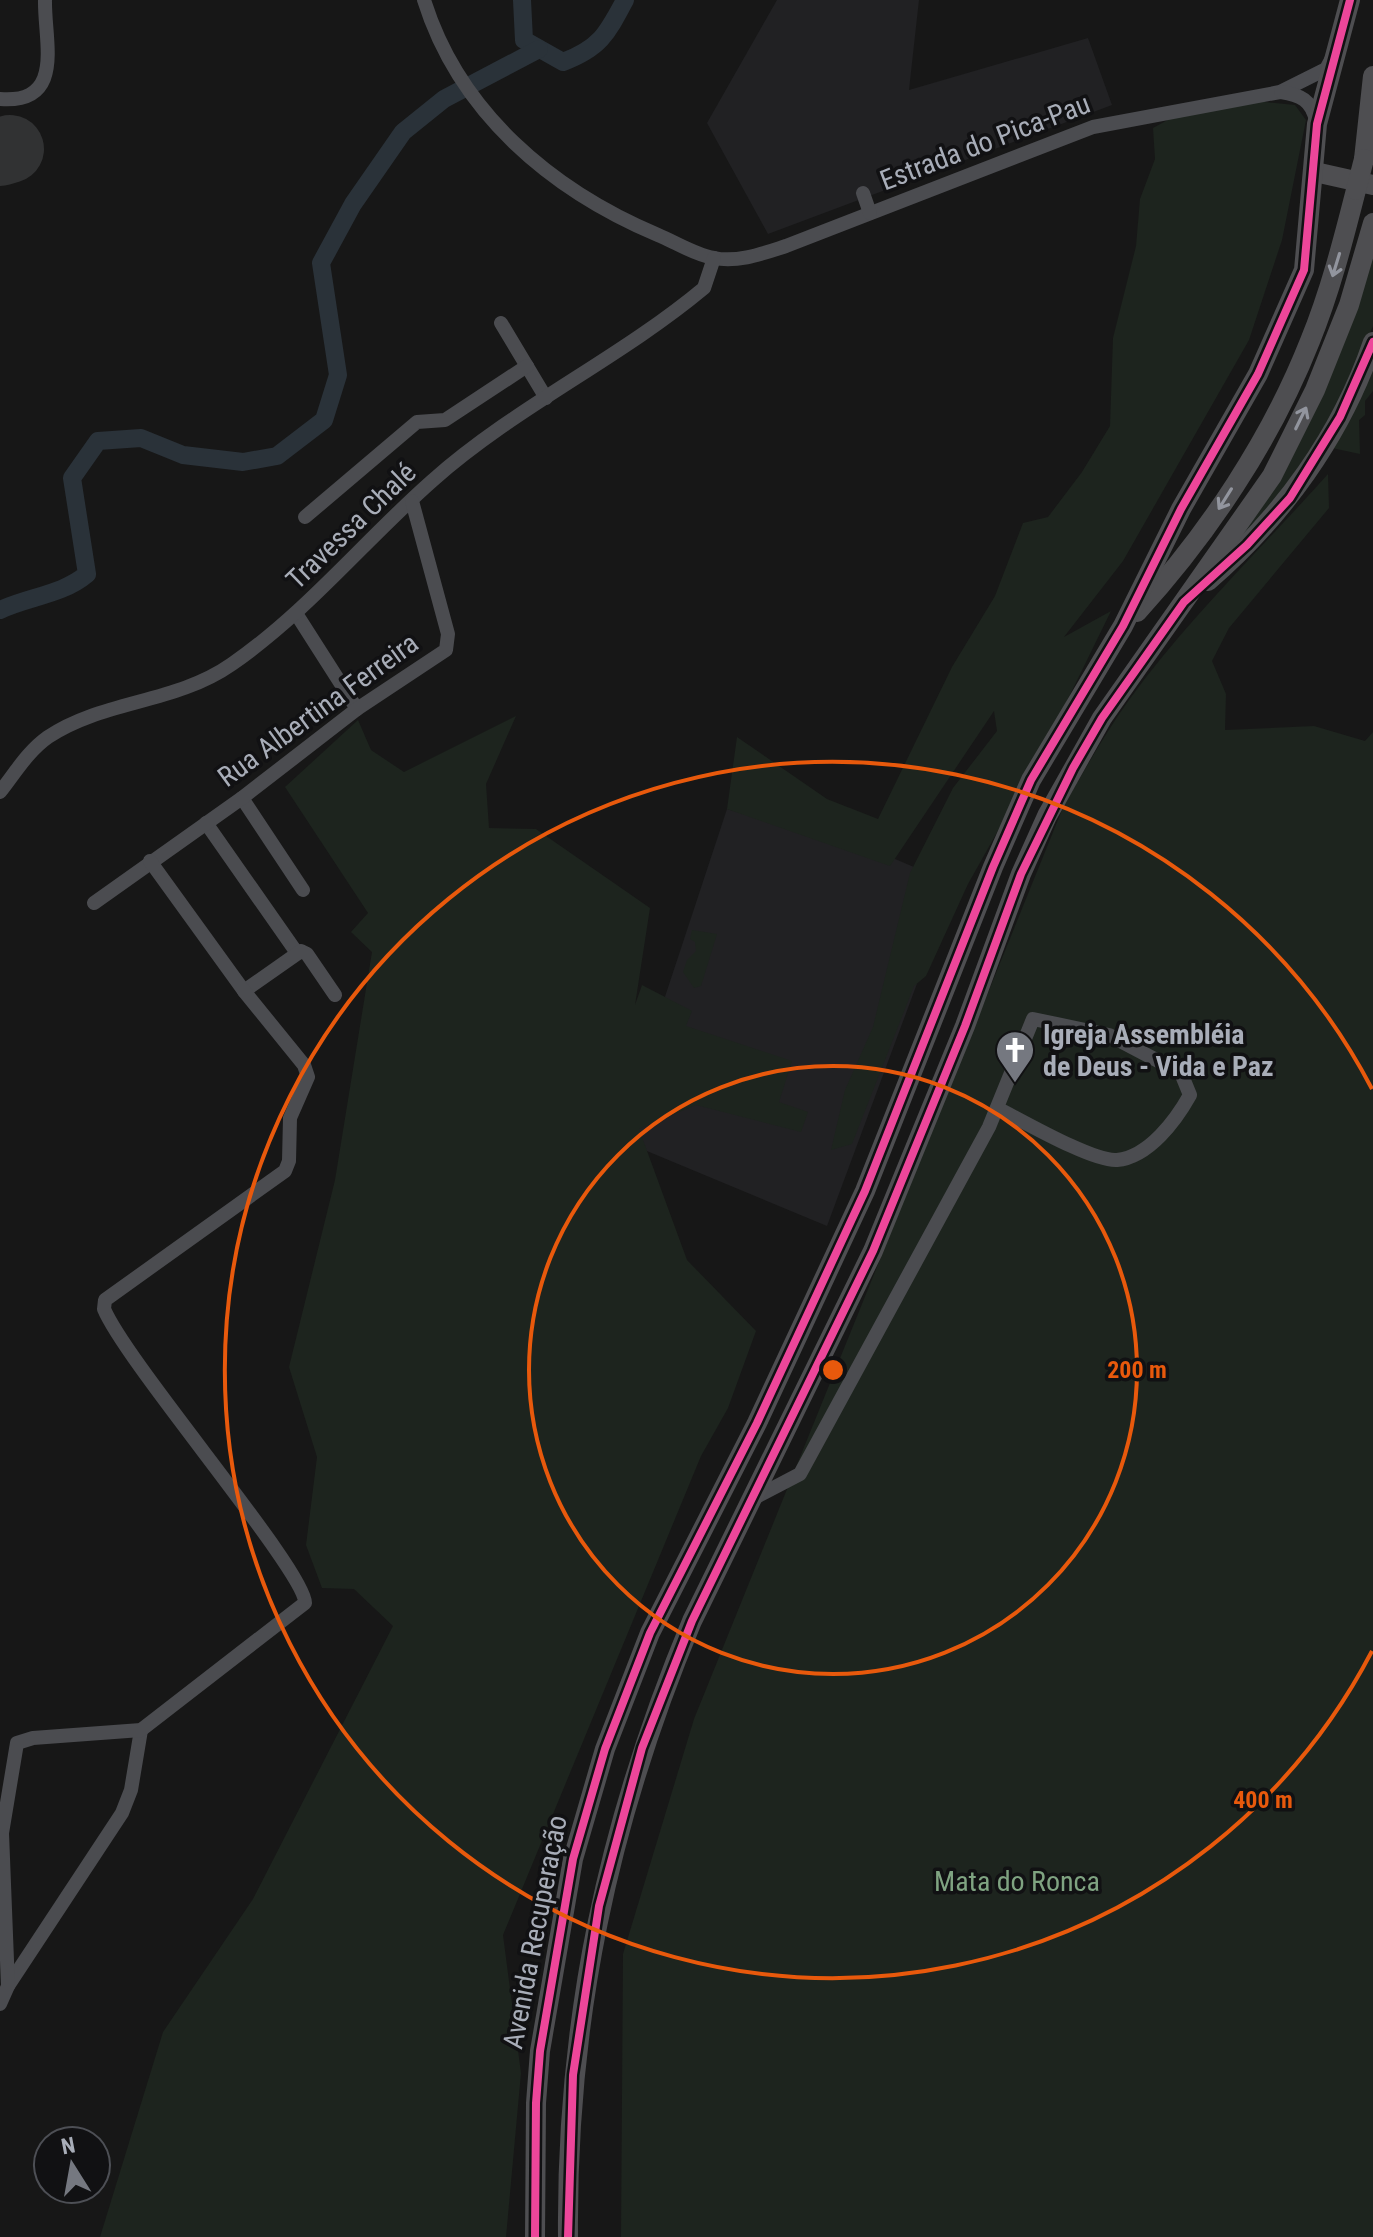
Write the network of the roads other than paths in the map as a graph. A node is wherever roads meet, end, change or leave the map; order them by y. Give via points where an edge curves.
1 (45, 0) edge
2 (424, 0) edge
3 (1350, 0) edge
4 (1340, 44) junction
5 (1373, 76) edge
6 (1280, 92) junction
7 (0, 99) edge
8 (1317, 124) junction
9 (1315, 172) junction
10 (1365, 188) edge
11 (863, 193) dead end
12 (870, 213) junction
13 (1373, 223) edge
14 (714, 258) junction
15 (501, 323) dead end
16 (1373, 342) edge
17 (527, 366) junction
18 (546, 398) junction
19 (412, 501) junction
20 (305, 517) dead end
21 (1184, 602) junction
22 (297, 615) junction
23 (1123, 626) junction
24 (357, 709) junction
25 (0, 792) edge
26 (242, 798) junction
27 (206, 823) junction
28 (150, 861) junction
29 (303, 890) dead end
30 (94, 903) dead end
31 (299, 952) junction
32 (244, 991) junction
33 (335, 995) dead end
34 (997, 1108) junction
35 (754, 1498) junction
36 (141, 1730) junction
37 (1, 1832) edge
38 (1, 1857) edge
39 (8, 1986) junction
40 (0, 2004) edge
41 (535, 2237) edge
42 (568, 2237) edge

1 - 7 street via 48,73 28,95
2 - 14 street via 439,45 474,103 545,169 591,203
3 - 4 highway
4 - 6 street, Estrada do Pica-Pau via 1326,69
4 - 8 highway
5 - 10 highway, bridge
6 - 8 street via 1305,100
6 - 12 street, Estrada do Pica-Pau via 1093,127
8 - 9 highway
9 - 10 highway
9 - 23 highway via 1304,270 1258,374 1181,509
10 -> 23 highway via 1284,396 1201,536
11 - 12 street
12 - 14 street, Estrada do Pica-Pau via 755,256
21 -> 13 highway via 1279,461 1315,390 1349,305
14 - 18 street, Travessa Chalé via 704,288
15 - 17 street
16 - 21 highway via 1340,417 1290,498
17 - 18 street
17 - 20 street via 445,420 417,422
18 - 19 street, Travessa Chalé via 468,452
19 - 22 street, Travessa Chalé
19 - 24 street, Rua Albertina Ferreira via 449,646
21 - 35 highway via 1102,718 1047,816 873,1251
22 - 24 street
22 - 25 street, Travessa Chalé via 207,680 58,731 31,752
23 - 41 highway, Avenida Recuperação via 1024,794 860,1203 645,1648 605,1749 577,1842 537,2071
24 - 26 street, Rua Albertina Ferreira
26 - 27 street, Rua Albertina Ferreira
26 - 29 street
27 - 28 street, Rua Albertina Ferreira
27 - 31 street
28 - 30 street, Rua Albertina Ferreira
28 - 32 street
31 - 32 street
31 - 33 street via 307,954
32 - 36 street via 308,1077 290,1118 285,1171 103,1303 105,1313 306,1595 305,1603
34 - 34 street via 1033,1019 1109,1035 1181,1073 1190,1095 1178,1118 1141,1152 1117,1160 1095,1156
34 - 35 street via 800,1474
35 - 42 highway via 667,1682 609,1862 573,2075
36 - 37 street via 22,1740 14,1747
36 - 39 street via 122,1813
37 - 38 street
38 - 39 street
39 - 40 street

